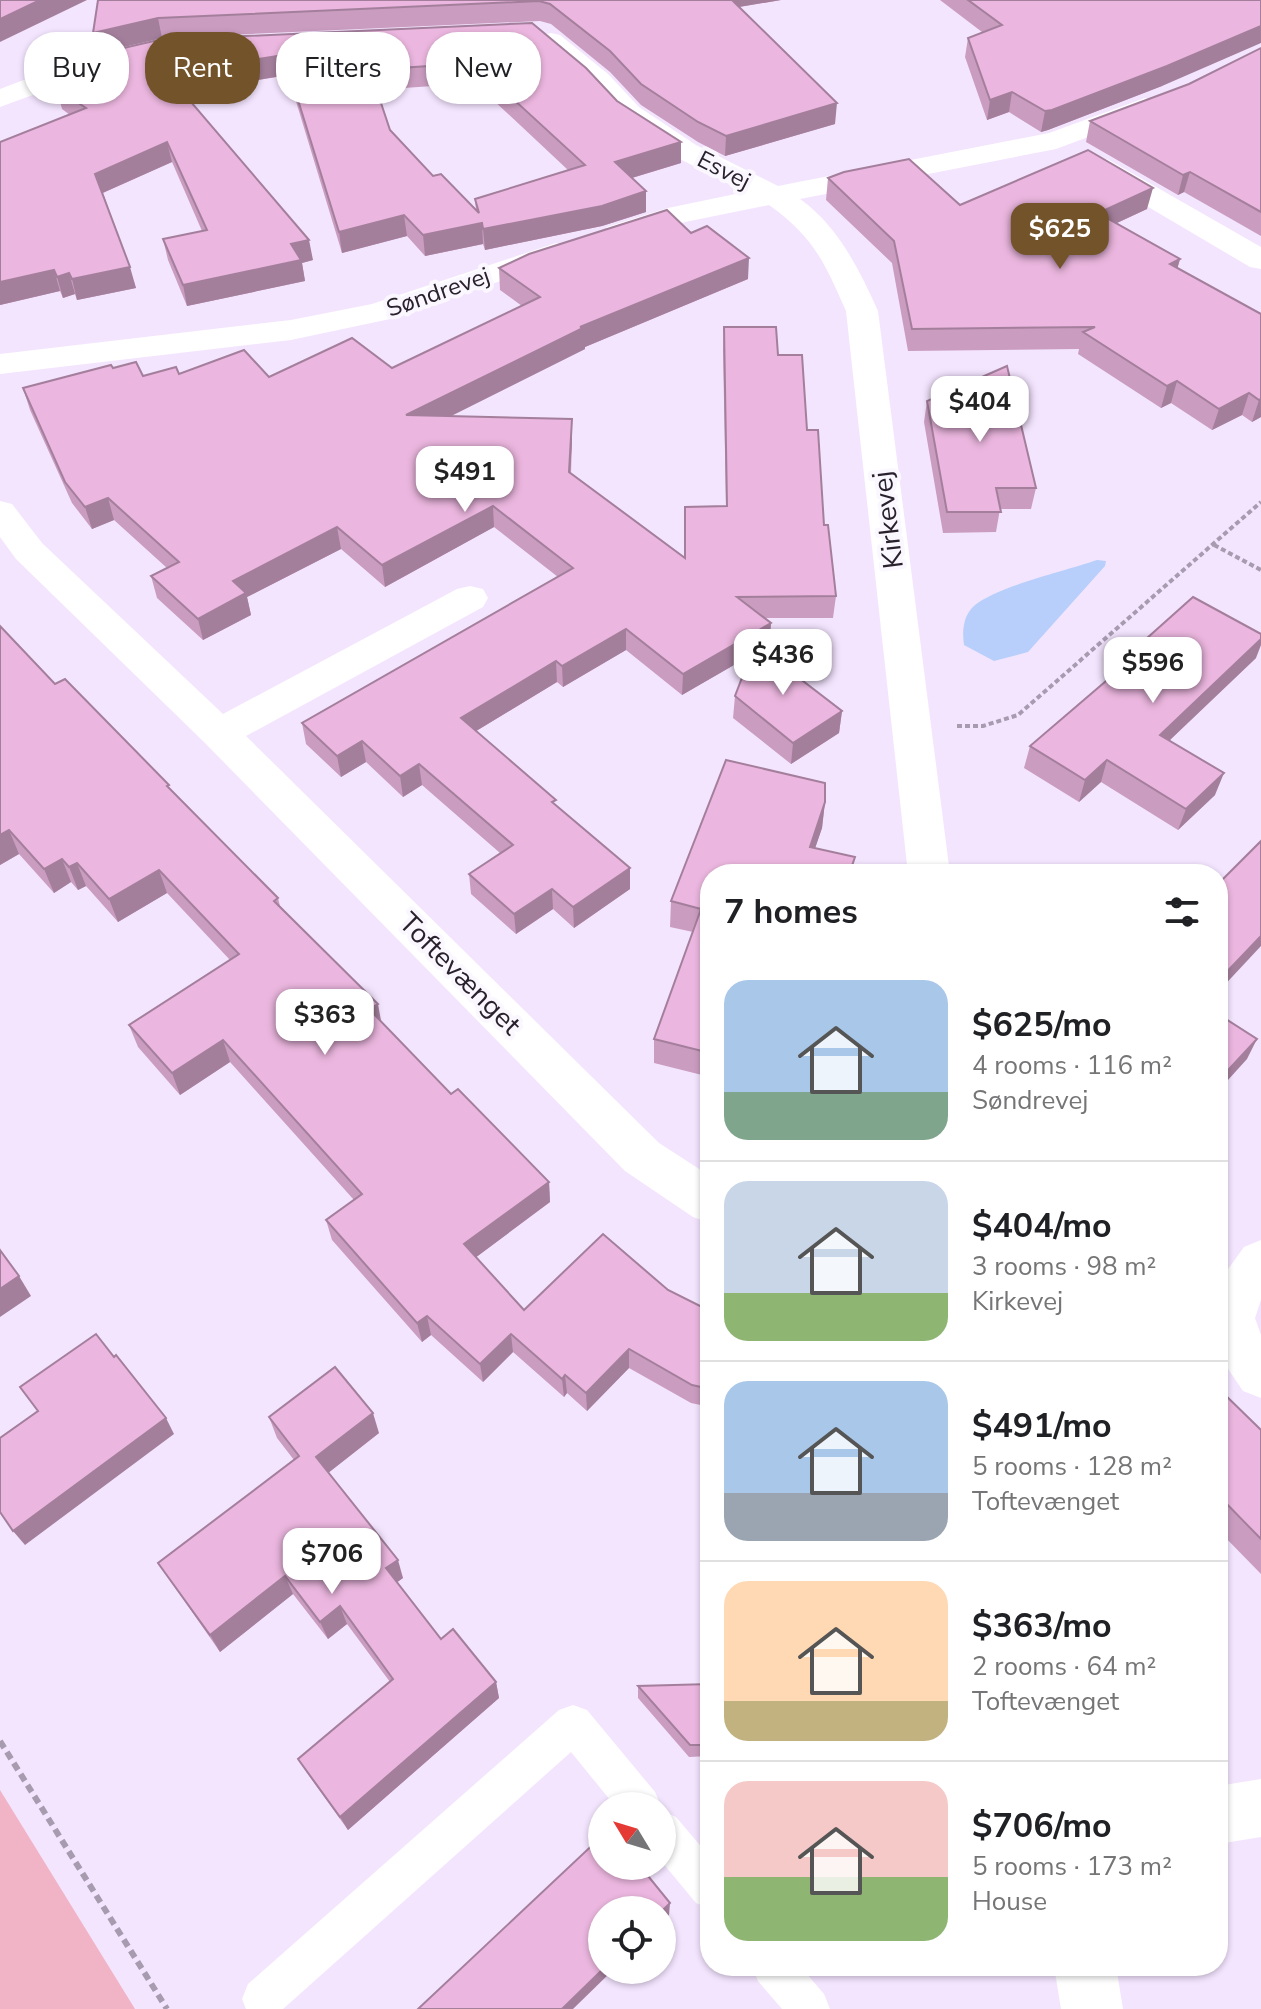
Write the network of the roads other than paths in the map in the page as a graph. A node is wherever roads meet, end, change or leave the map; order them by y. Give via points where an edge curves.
1 (541, 33) edge
2 (145, 55) edge
3 (1173, 95) edge
4 (0, 99) edge
5 (1056, 140) junction
6 (777, 197) junction
7 (1261, 260) edge
8 (0, 364) edge
9 (0, 512) edge
10 (470, 598) dead end
11 (219, 733) junction
12 (928, 864) edge
13 (700, 1195) edge
14 (1261, 1262) edge
15 (1261, 1374) edge
16 (629, 1792) edge
17 (1261, 1808) edge
18 (1228, 1813) edge
19 (676, 1848) edge
20 (700, 1877) edge
21 (781, 1976) edge
22 (1087, 1976) edge
23 (263, 1999) dead end
24 (809, 2009) edge
25 (1092, 2009) edge

1 - 6 street, Esvej via 629,113 686,151
2 - 4 street via 81,68
3 - 5 street, Søndrevej
5 - 6 street, Søndrevej
5 - 7 street
6 - 8 street, Søndrevej via 679,214 379,312 263,334
6 - 12 street, Kirkevej via 807,218 840,262 862,311
9 - 11 street, Toftevænget via 29,551
10 - 11 street
11 - 13 street, Toftevænget via 642,1157
14 - 15 street via 1240,1288 1229,1327
16 - 23 lane via 573,1724
17 - 18 street
19 - 20 lane
21 - 24 lane
22 - 25 street

